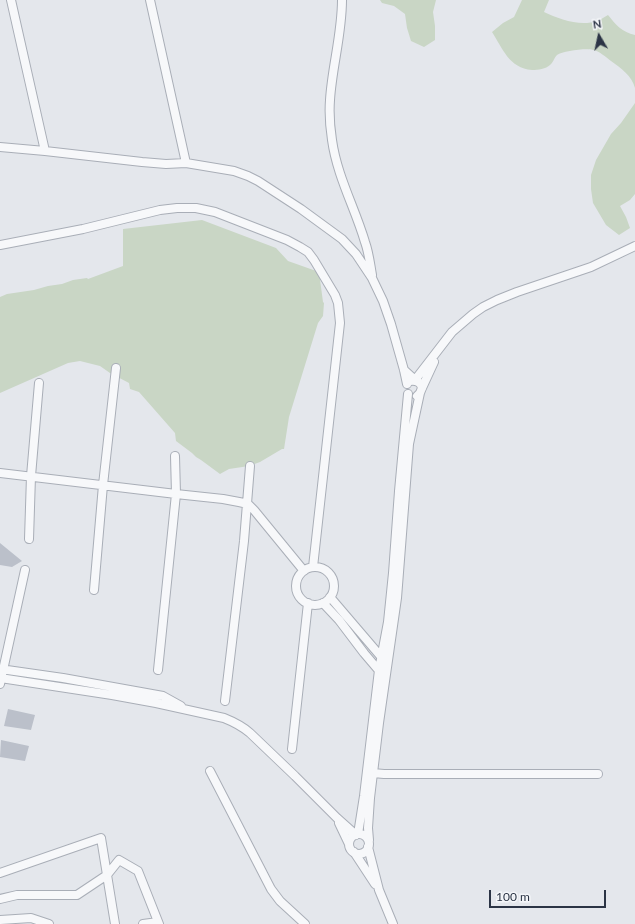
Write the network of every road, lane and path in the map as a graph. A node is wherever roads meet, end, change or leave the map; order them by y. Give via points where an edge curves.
1 (11, 0) edge
2 (150, 0) edge
3 (342, 0) edge
4 (0, 147) edge
5 (45, 151) junction
6 (186, 163) junction
7 (0, 245) edge
8 (635, 246) edge
9 (372, 278) junction
10 (440, 348) junction
11 (116, 368) dead end
12 (404, 370) junction
13 (415, 380) junction
14 (40, 383) dead end
15 (407, 384) junction
16 (421, 390) junction
17 (408, 394) junction
18 (175, 456) dead end
19 (250, 466) dead end
20 (0, 473) edge
21 (31, 476) junction
22 (103, 485) junction
23 (176, 494) junction
24 (248, 504) junction
25 (29, 539) dead end
26 (312, 567) junction
27 (25, 570) dead end
28 (304, 571) junction
29 (94, 590) dead end
30 (330, 597) junction
31 (308, 603) junction
32 (323, 603) junction
33 (346, 615) junction
34 (339, 620) junction
35 (381, 657) junction
36 (387, 664) junction
37 (2, 669) edge
38 (158, 670) dead end
39 (379, 670) junction
40 (44, 676) junction
41 (385, 677) junction
42 (63, 678) junction
43 (0, 680) edge
44 (42, 685) junction
45 (61, 688) junction
46 (113, 691) junction
47 (225, 701) dead end
48 (292, 749) dead end
49 (210, 771) dead end
50 (373, 773) junction
51 (598, 774) dead end
52 (337, 818) junction
53 (357, 834) junction
54 (350, 844) junction
55 (368, 844) junction
56 (354, 852) junction
57 (0, 873) edge
58 (107, 874) junction
59 (379, 890) junction
60 (0, 898) edge
61 (0, 920) edge
62 (158, 923) edge
63 (49, 924) edge
64 (115, 924) edge
65 (143, 924) edge
66 (305, 924) edge
67 (393, 924) edge

1 - 5 street
2 - 6 street
3 - 9 street via 330,101 332,140 335,157 365,241
4 - 5 street
5 - 6 street via 142,162
6 - 9 street via 234,171 258,181 342,239
7 - 26 street via 83,229 160,210 196,208 215,212 279,237 308,252 335,295 340,323
8 - 10 street via 591,267 504,297 483,307 452,332
9 - 12 street via 387,311
10 - 13 street
10 - 16 street
11 - 22 street
12 - 13 street
12 - 15 street
13 - 15 street
13 - 16 street via 419,382
14 - 21 street
15 - 17 street
16 - 17 street via 414,397
16 - 36 street via 409,444 397,598
17 - 35 street via 389,610
18 - 23 street
19 - 24 street
20 - 21 street
21 - 22 street
21 - 25 street
22 - 23 street
22 - 29 street
23 - 24 street
23 - 38 street
24 - 28 street
24 - 47 street
26 - 28 street
26 - 30 street via 322,568 330,574 334,588
27 - 37 street
28 - 31 street via 300,574 297,588 300,597
30 - 32 street
30 - 33 street
31 - 32 street
31 - 48 street
32 - 34 street
33 - 34 street
33 - 35 street
34 - 39 street
35 - 36 street
35 - 39 street
36 - 41 street
37 - 40 street
37 - 43 street
39 - 41 street
39 - 53 street
40 - 42 street
40 - 44 street
41 - 50 street
42 - 45 street
42 - 46 street
43 - 44 street
44 - 45 street
45 - 46 street
46 - 52 street via 224,718 242,726
49 - 66 street via 271,889
50 - 51 street
50 - 55 street
52 - 53 street
52 - 54 street
53 - 54 street via 352,837
53 - 55 street via 364,835
54 - 56 street
55 - 56 street via 367,850 361,853
55 - 59 street
56 - 59 street
57 - 58 street via 101,838
58 - 60 street via 77,895 17,895
58 - 62 street via 119,860 138,871
58 - 64 street
59 - 67 street
61 - 63 street via 31,918
62 - 65 street

